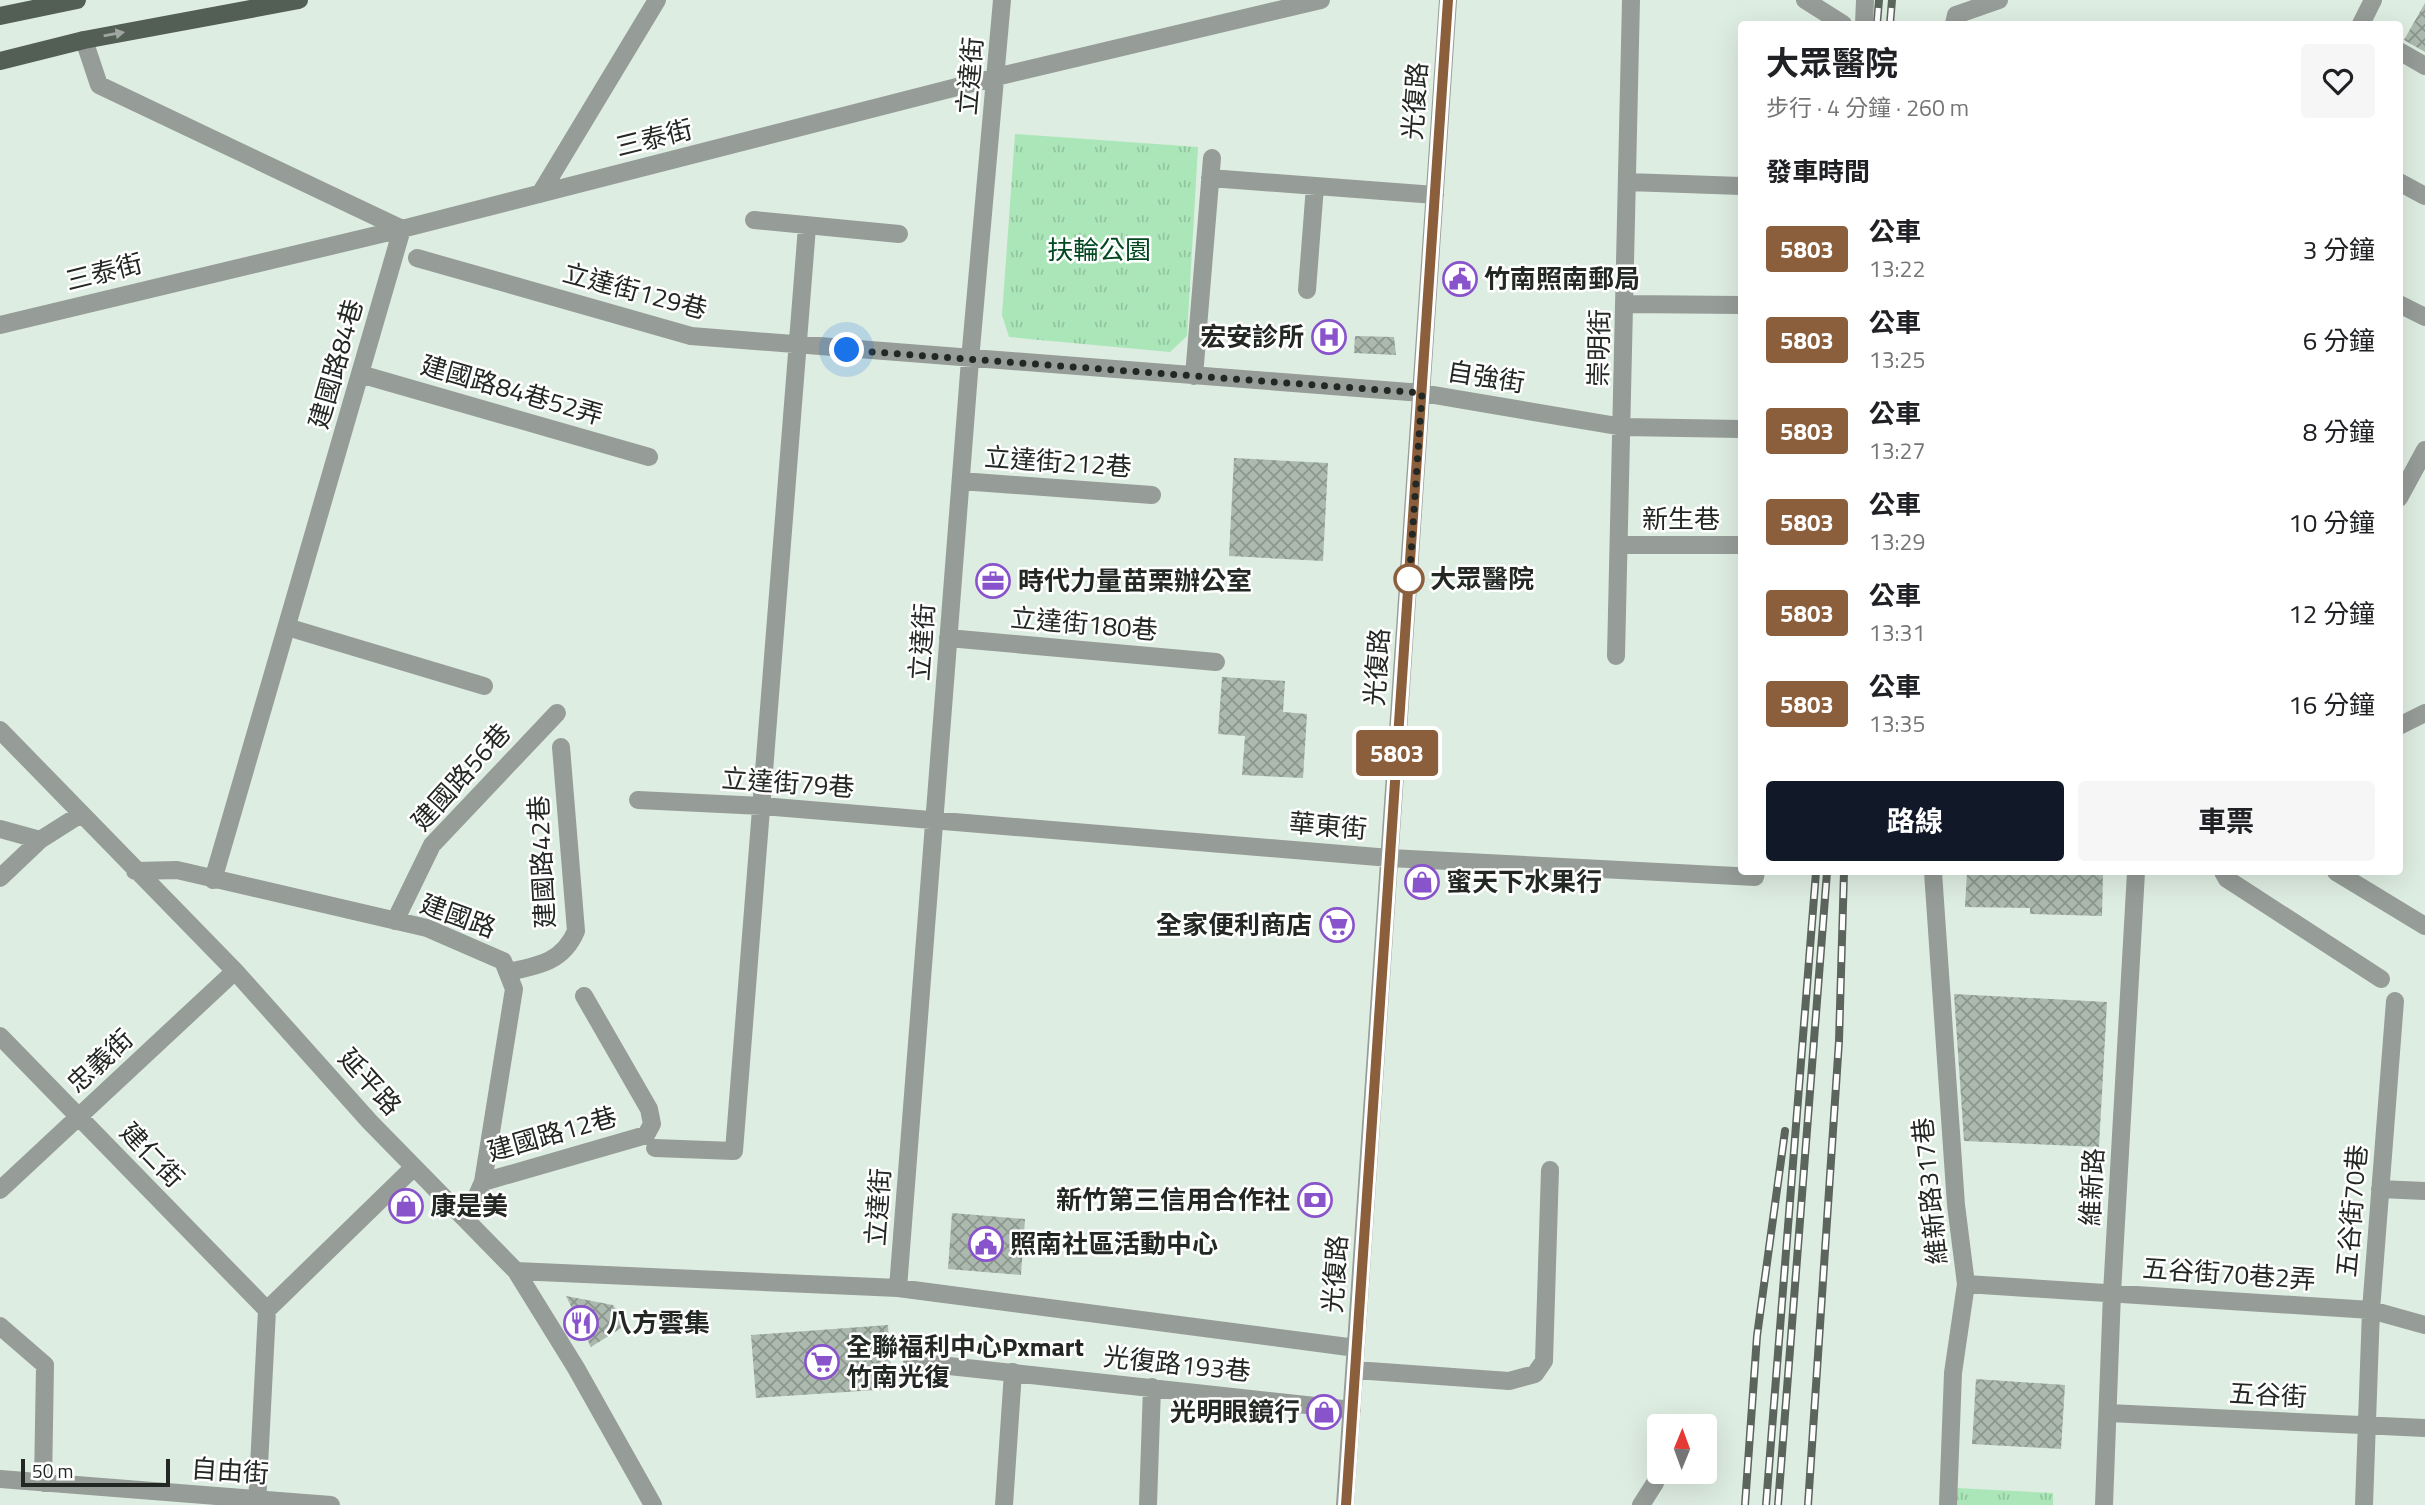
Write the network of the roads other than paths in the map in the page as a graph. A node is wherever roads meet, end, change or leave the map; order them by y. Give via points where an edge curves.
1 (77, 0) edge
2 (299, 0) edge
3 (657, 0) edge
4 (1002, 0) edge
5 (1321, 0) edge
6 (1448, 0) edge
7 (1632, 0) edge
8 (1805, 0) edge
9 (1865, 0) edge
10 (1999, 0) edge
11 (2373, 0) edge
12 (0, 16) edge
13 (1838, 21) edge
14 (1864, 21) edge
15 (1955, 21) edge
16 (2362, 21) edge
17 (83, 40) junction
18 (2403, 53) edge
19 (0, 61) edge
20 (2425, 66) edge
21 (996, 77) junction
22 (1212, 158) dead end
23 (1210, 178) junction
24 (1628, 182) junction
25 (2403, 184) edge
26 (1315, 186) junction
27 (1738, 186) edge
28 (540, 194) junction
29 (1435, 195) junction
30 (2425, 197) edge
31 (754, 220) dead end
32 (807, 227) junction
33 (402, 229) junction
34 (899, 234) dead end
35 (417, 258) dead end
36 (1307, 290) dead end
37 (1626, 304) junction
38 (1738, 305) edge
39 (2403, 306) edge
40 (2425, 317) edge
41 (0, 325) edge
42 (798, 346) junction
43 (970, 360) junction
44 (360, 373) junction
45 (1194, 376) junction
46 (1422, 393) junction
47 (1623, 427) junction
48 (1738, 429) edge
49 (2425, 450) edge
50 (649, 457) dead end
51 (961, 481) junction
52 (2403, 485) edge
53 (1152, 495) dead end
54 (1621, 545) junction
55 (1738, 545) edge
56 (286, 627) junction
57 (948, 638) junction
58 (1616, 656) dead end
59 (1216, 662) dead end
60 (484, 686) dead end
61 (557, 713) dead end
62 (2425, 713) edge
63 (2403, 724) edge
64 (0, 730) edge
65 (561, 747) dead end
66 (638, 800) dead end
67 (762, 806) junction
68 (81, 814) junction
69 (934, 820) junction
70 (0, 829) edge
71 (40, 840) junction
72 (1390, 858) junction
73 (135, 871) junction
74 (1755, 875) edge
75 (1933, 875) edge
76 (2136, 875) edge
77 (2225, 875) edge
78 (2341, 875) edge
79 (0, 878) edge
80 (213, 880) junction
81 (395, 921) junction
82 (2425, 926) edge
83 (235, 971) junction
84 (508, 972) junction
85 (2381, 979) dead end
86 (584, 996) dead end
87 (2395, 1001) dead end
88 (0, 1036) edge
89 (79, 1117) junction
90 (655, 1148) dead end
91 (413, 1168) junction
92 (1550, 1170) dead end
93 (483, 1182) junction
94 (2380, 1189) junction
95 (0, 1190) edge
96 (2425, 1191) edge
97 (467, 1218) junction
98 (516, 1271) junction
99 (1966, 1284) junction
100 (898, 1287) junction
101 (2112, 1293) junction
102 (267, 1310) junction
103 (2371, 1310) junction
104 (2425, 1325) edge
105 (0, 1326) edge
106 (1356, 1348) junction
107 (912, 1362) dead end
108 (1355, 1370) junction
109 (1013, 1372) junction
110 (1152, 1387) junction
111 (1352, 1409) junction
112 (2109, 1413) junction
113 (2368, 1426) junction
114 (2425, 1428) edge
115 (0, 1479) edge
116 (43, 1483) junction
117 (1654, 1484) edge
118 (257, 1502) edge
119 (331, 1505) edge
120 (653, 1505) edge
121 (1004, 1505) edge
122 (1148, 1505) edge
123 (1346, 1505) edge
124 (1641, 1505) edge
125 (1948, 1505) edge
126 (2104, 1505) edge
127 (2364, 1505) edge

1 - 12 main road
17 -> 2 main road
3 - 28 street
4 - 21 street, 立達街
5 - 21 street, 三泰街
6 - 29 street, 光復路
7 - 24 street, 崇明街
8 - 13 street
9 - 14 street
10 - 15 street via 1956,15
11 - 16 street
17 - 19 main road
17 - 33 street via 99,85
18 - 20 street
21 - 28 street, 三泰街
21 - 43 street, 立達街
22 - 23 street
23 - 26 street
23 - 45 street
24 - 27 street
24 - 37 street, 崇明街
25 - 30 street
26 - 29 street
26 - 36 street
28 - 33 street, 三泰街
29 - 46 street, 光復路
31 - 32 street
32 - 34 street
32 - 42 street
33 - 41 street, 三泰街
33 - 44 street, 建國路84巷
35 - 42 street, 立達街129巷 via 691,336
37 - 38 street
37 - 47 street, 崇明街
39 - 40 street
42 - 43 street, 立達街129巷
42 - 67 street
43 - 45 street, 自強街
43 - 51 street, 立達街
44 - 50 street, 建國路84巷52弄
44 - 56 street, 建國路84巷
45 - 46 street, 自強街
46 - 47 street, 自強街
46 - 72 street, 光復路
47 - 48 street, 自強街
47 - 54 street, 崇明街
49 - 52 street
51 - 53 street, 立達街212巷
51 - 57 street, 立達街
54 - 55 street, 新生巷
54 - 58 street, 崇明街
56 - 60 street
56 - 80 street, 建國路84巷
57 - 59 street, 立達街180巷
57 - 69 street, 立達街
61 - 81 street, 建國路56巷 via 432,845
62 - 63 street
64 - 68 street, 延平路
65 - 84 street, 建國路42巷 via 576,931 570,946 548,964
66 - 67 street, 立達街79巷
67 - 69 street, 立達街79巷
67 - 90 street via 734,1151
68 - 71 street
68 - 73 street, 延平路
69 - 72 street, 華東街
69 - 100 street, 立達街
70 - 71 street
71 - 79 street
72 - 74 street, 華東街
72 - 106 street, 光復路
73 - 80 street, 建國路 via 177,870
73 - 83 street, 延平路
75 - 99 street, 維新路317巷 via 1955,1192
76 - 101 street, 維新路
77 - 85 street
78 - 82 street
80 - 81 street, 建國路
81 - 84 street, 建國路 via 426,928 503,961
83 - 89 street, 忠義街
83 - 91 street, 延平路
84 - 93 street, 建國路 via 514,989
86 - 93 street, 建國路12巷 via 649,1110 652,1124 646,1135
87 - 94 street, 五谷街70巷
88 - 89 street, 建仁街
89 - 95 street, 忠義街
89 - 102 street, 建仁街
91 - 97 street, 延平路
91 - 102 street
92 - 108 street via 1544,1361 1535,1374 1510,1381
93 - 97 street, 建國路
94 - 96 street
94 - 103 street, 五谷街70巷
97 - 98 street, 延平路
98 - 100 street
98 - 120 street, 延平路
99 - 101 street, 五谷街70巷2弄
99 - 125 street, 維新路317巷 via 1953,1373
100 - 106 street
101 - 103 street, 五谷街70巷2弄
101 - 112 street, 維新路
102 - 118 street
103 - 104 street, 五谷街70巷2弄
103 - 113 street, 五谷街70巷
105 - 116 street via 45,1365
106 - 108 street, 光復路
107 - 109 street, 光復路193巷
108 - 111 street, 光復路
109 - 110 street, 光復路193巷
109 - 121 street
110 - 111 street, 光復路193巷
110 - 122 street
111 - 123 street, 光復路
112 - 113 street, 五谷街
112 - 126 street, 維新路
113 - 114 street, 五谷街
113 - 127 street, 五谷街70巷
115 - 116 street, 自由街
116 - 118 street, 自由街
117 - 124 street
118 - 119 street, 自由街

